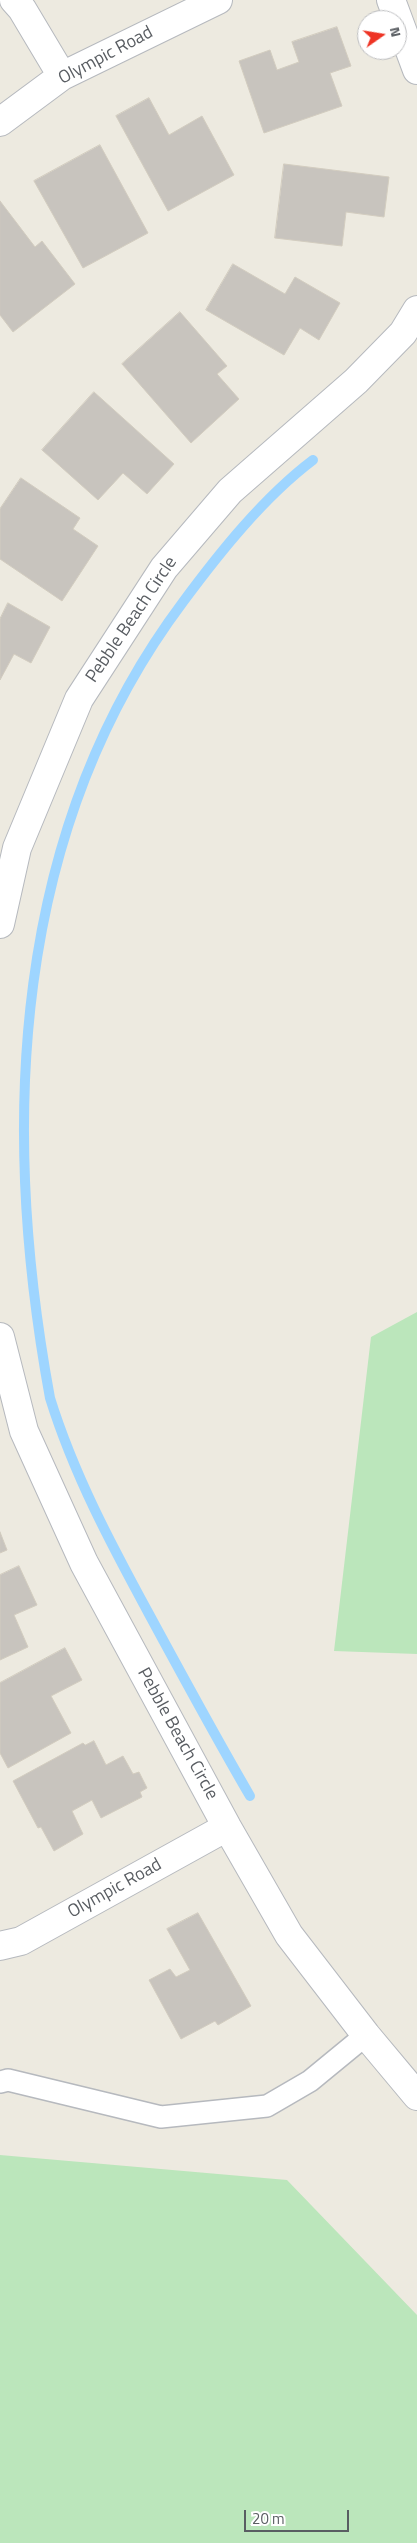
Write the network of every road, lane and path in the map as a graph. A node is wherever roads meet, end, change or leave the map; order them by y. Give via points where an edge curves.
1 (14, 0) edge
2 (218, 0) edge
3 (391, 0) edge
4 (417, 70) edge
5 (62, 76) junction
6 (0, 122) edge
7 (417, 310) edge
8 (0, 924) edge
9 (0, 1338) edge
10 (228, 1827) junction
11 (0, 1946) edge
12 (366, 2035) junction
13 (0, 2082) edge
14 (417, 2096) edge

1 - 5 street
2 - 5 street, Olympic Road
3 - 4 street
5 - 6 street, Olympic Road
7 - 8 street, Pebble Beach Circle via 403,333 356,381 230,491 164,568 79,699 17,848
9 - 10 street, Pebble Beach Circle via 24,1431 84,1563
10 - 11 street, Olympic Road via 21,1941
10 - 12 street, Pebble Beach Circle via 290,1935
12 - 13 lane via 310,2081 267,2106 161,2117 8,2080
12 - 14 street, Pebble Beach Circle

